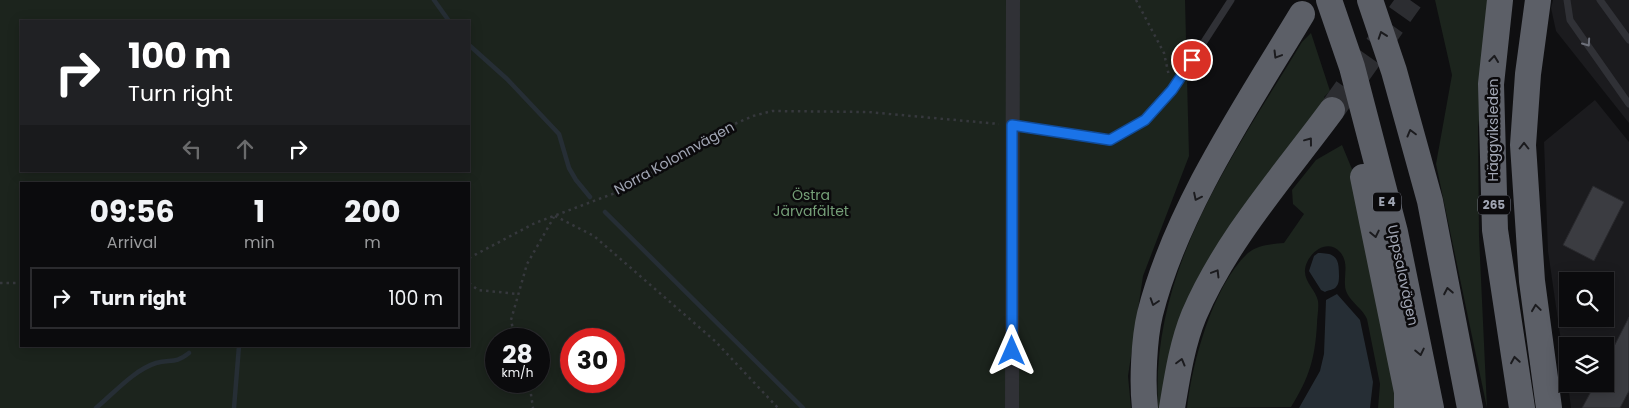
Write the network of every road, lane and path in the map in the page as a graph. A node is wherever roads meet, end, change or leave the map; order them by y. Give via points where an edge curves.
1 (1013, 0) edge
2 (1136, 0) edge
3 (1231, 0) edge
4 (1329, 0) edge
5 (1370, 0) edge
6 (1500, 0) edge
7 (1538, 0) edge
8 (1567, 0) edge
9 (1600, 0) edge
10 (1309, 7) edge
11 (1629, 40) edge
12 (1172, 90) junction
13 (1629, 104) edge
14 (1332, 110) tunnel mouth
15 (1012, 125) junction
16 (555, 216) junction
17 (470, 257) edge
18 (0, 283) edge
19 (20, 283) edge
20 (470, 284) edge
21 (518, 294) junction
22 (513, 328) edge
23 (531, 393) edge
24 (533, 408) edge
25 (778, 408) edge
26 (1012, 408) edge
27 (1145, 408) edge
28 (1172, 408) edge
29 (1407, 408) edge
30 (1431, 408) edge
31 (1470, 408) edge
32 (1522, 408) edge
33 (1549, 408) edge

1 - 15 street
2 - 12 path via 1164,53
3 - 12 lane
4 -> 30 highway, Uppsalavägen / E 4 via 1352,68 1395,232
31 -> 5 highway via 1430,201 1394,71
32 -> 6 highway, Häggviksleden / 265 via 1495,230 1491,84
33 -> 7 highway via 1532,281 1523,145
8 -> 13 lane via 1570,20
9 - 11 lane
10 -> 27 highway via 1205,181 1169,255 1150,315 1143,387
10 -> 29 highway via 1357,148 1405,382
12 - 15 lane via 1145,120 1110,140
28 -> 14 highway via 1193,316 1213,277 1240,233
15 - 16 path, Norra Kolonnvägen via 868,112 772,111 723,129 623,190
15 - 26 street
16 - 17 path, Norra Kolonnvägen
16 - 21 path via 526,264
16 - 25 path via 594,236 714,341
18 - 19 path
20 - 21 path via 478,290
21 - 22 path via 511,320
23 - 24 path

